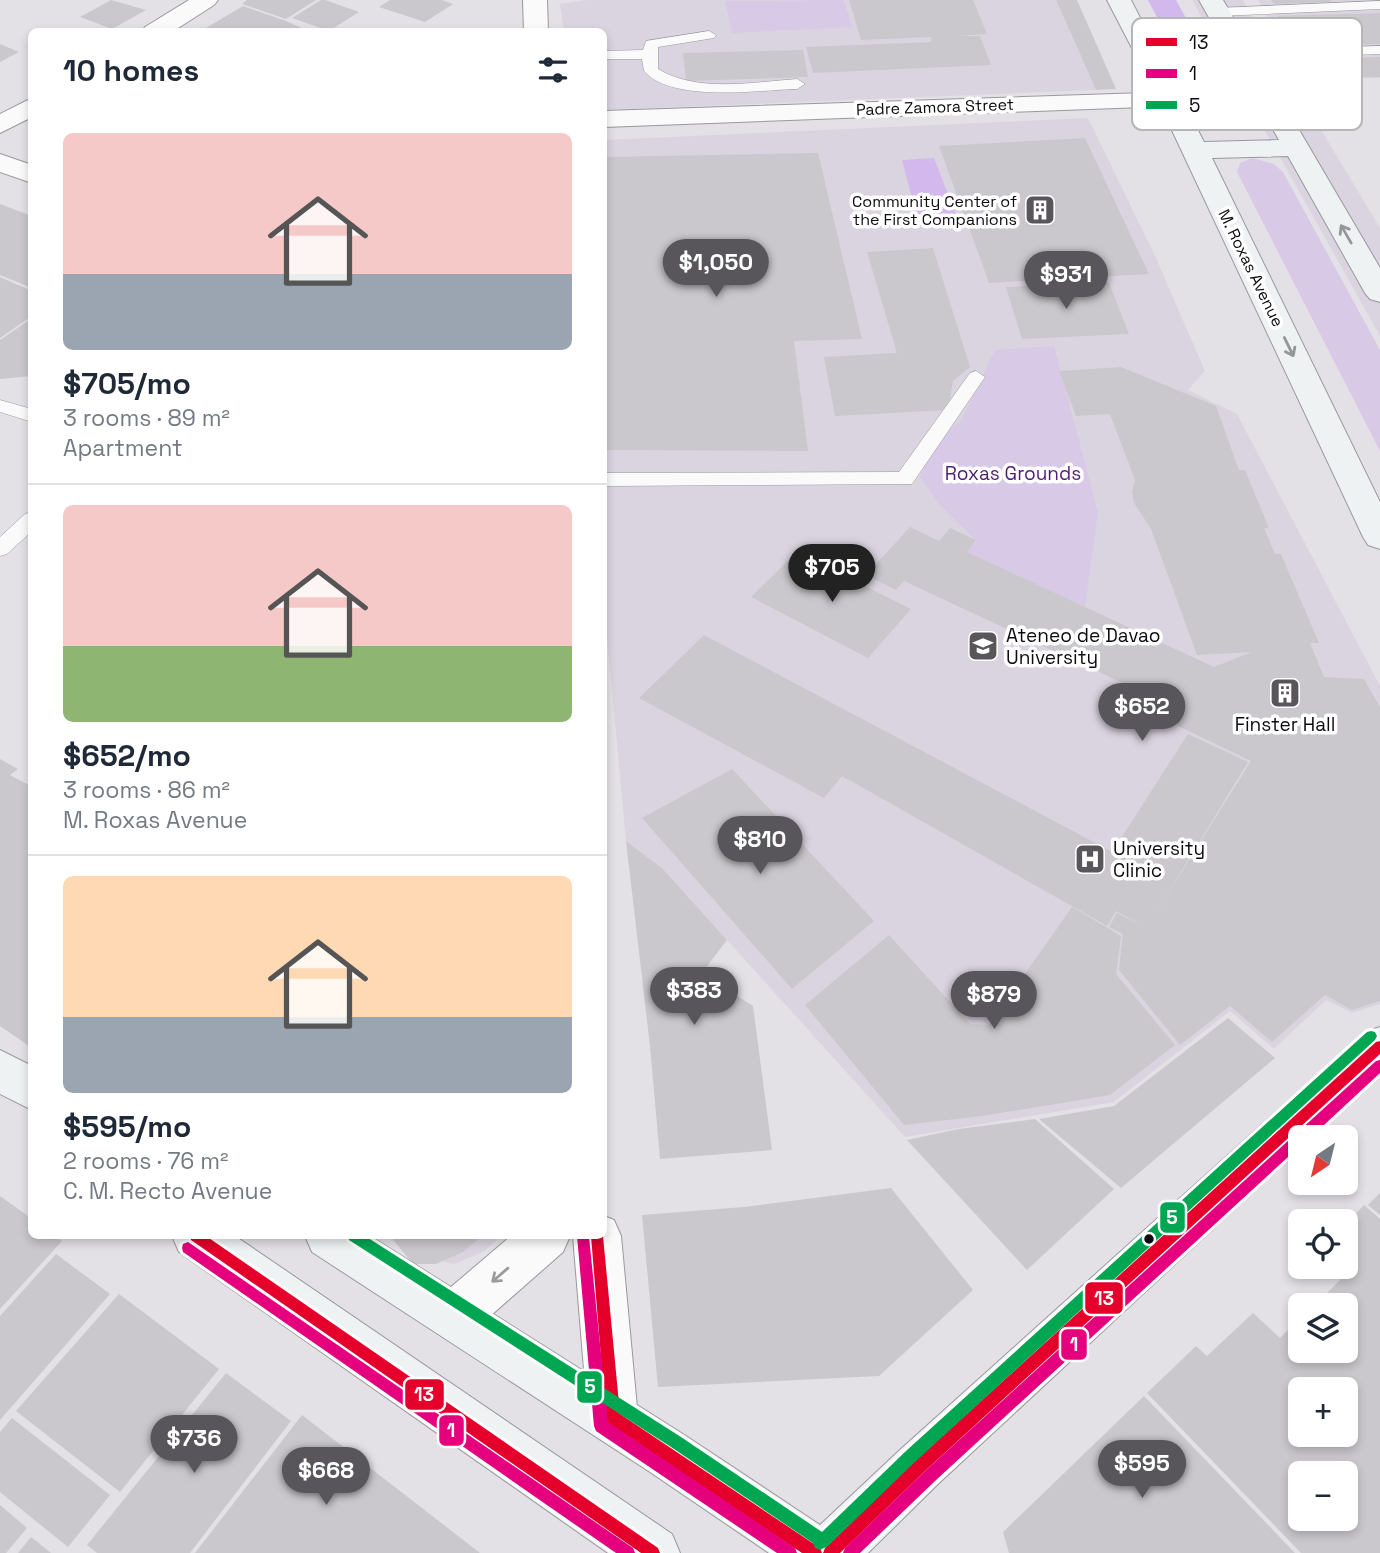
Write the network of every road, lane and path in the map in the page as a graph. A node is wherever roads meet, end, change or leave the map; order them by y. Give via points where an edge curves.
1 (206, 0) edge
2 (534, 0) edge
3 (1119, 0) edge
4 (1380, 5) edge
5 (1215, 6) edge
6 (1132, 25) edge
7 (160, 28) edge
8 (536, 28) edge
9 (709, 35) dead end
10 (1380, 50) edge
11 (1362, 51) edge
12 (649, 54) junction
13 (607, 55) edge
14 (797, 83) dead end
15 (1132, 100) edge
16 (28, 108) edge
17 (607, 119) edge
18 (0, 125) edge
19 (1185, 130) edge
20 (1286, 130) edge
21 (1297, 148) junction
22 (1194, 150) junction
23 (0, 162) edge
24 (28, 173) edge
25 (1380, 293) edge
26 (976, 377) dead end
27 (0, 406) edge
28 (28, 415) edge
29 (607, 480) edge
30 (28, 523) edge
31 (1380, 537) edge
32 (0, 549) edge
33 (1380, 1046) edge
34 (0, 1070) edge
35 (28, 1088) edge
36 (200, 1239) edge
37 (335, 1239) edge
38 (542, 1239) edge
39 (597, 1239) edge
40 (454, 1314) junction
41 (613, 1418) junction
42 (631, 1544) edge
43 (815, 1553) edge
44 (830, 1553) edge

1 - 7 street
2 - 8 street
3 - 6 main road, M. Roxas Avenue
4 - 5 lane
9 - 12 lane via 656,41
10 - 11 lane
12 - 13 lane
12 - 14 lane via 651,71 679,85
15 - 17 street, Padre Zamora Street
16 - 18 street
19 - 22 main road, M. Roxas Avenue
20 - 21 main road
21 - 22 main road
25 -> 21 main road
22 -> 31 main road, M. Roxas Avenue
23 - 24 street
26 - 29 lane via 905,479
27 - 28 lane
30 - 32 lane
33 - 44 main road
34 - 35 main road
36 - 42 main road
37 - 40 main road
38 -> 40 street
39 - 41 street
40 - 41 main road
41 - 43 main road

